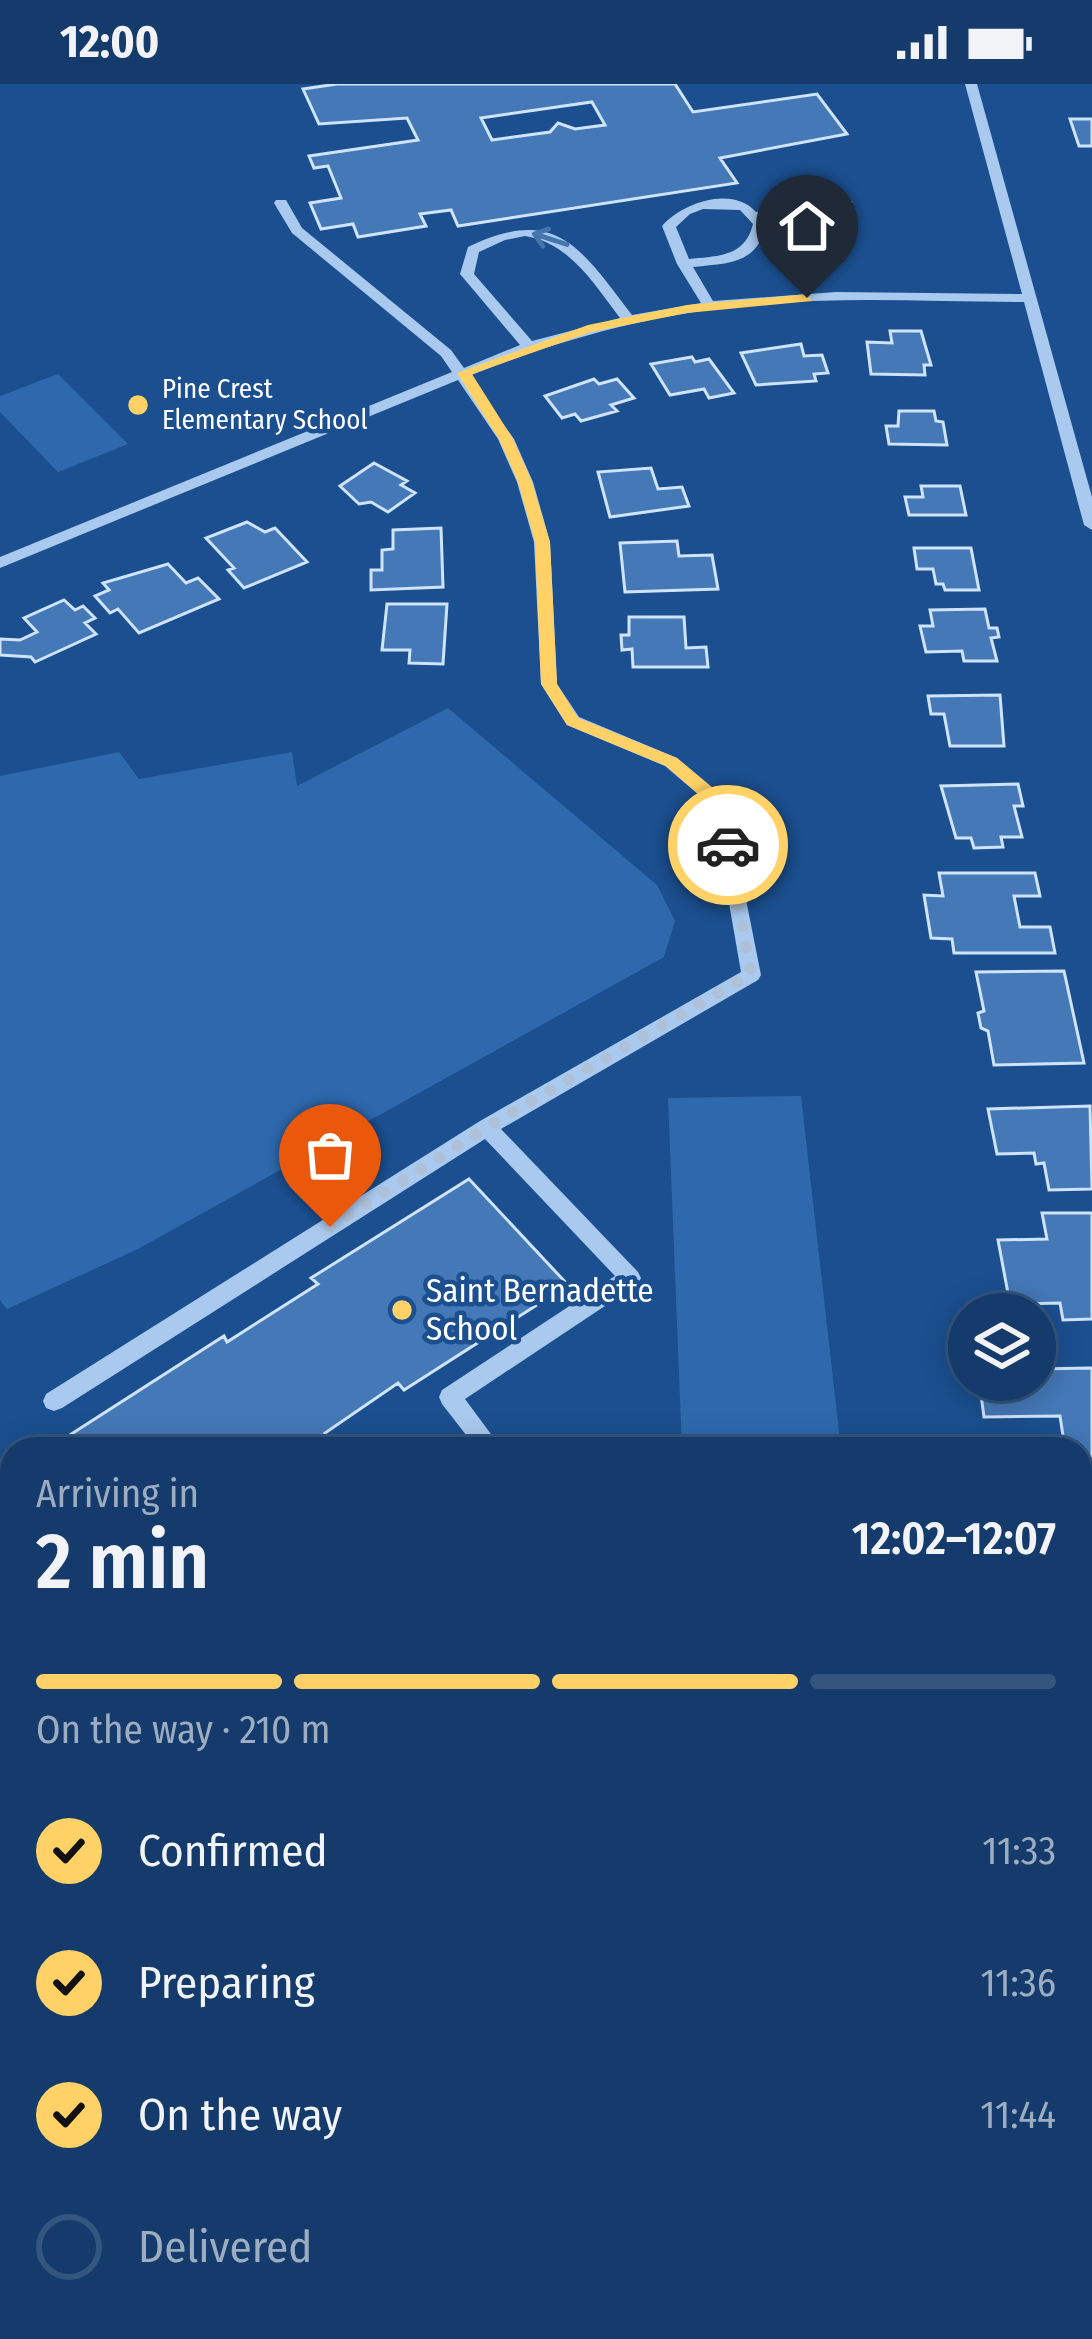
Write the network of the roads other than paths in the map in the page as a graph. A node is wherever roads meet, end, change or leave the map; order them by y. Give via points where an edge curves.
1 (971, 84) edge
2 (847, 202) dead end
3 (281, 203) dead end
4 (753, 216) junction
5 (684, 264) junction
6 (1030, 298) junction
7 (710, 307) junction
8 (629, 320) junction
9 (529, 346) junction
10 (464, 373) junction
11 (1092, 525) edge
12 (0, 563) edge
13 (487, 1127) junction
14 (54, 1401) dead end
15 (482, 1437) edge

1 - 6 street
2 - 4 street
3 - 10 street via 297,230
4 - 5 street via 760,224 755,243 734,258
4 - 5 street via 744,206 710,203 682,210 669,226
5 - 7 street
6 - 7 street via 843,297
6 - 11 street
7 - 8 street
8 - 9 street
8 -> 9 street via 567,242 496,236 473,250 467,274
9 - 10 street
10 - 12 street
10 - 13 street via 506,439 542,542 549,684 573,722 671,762 720,803 751,974
13 - 14 street
13 - 15 street via 630,1278 450,1397

